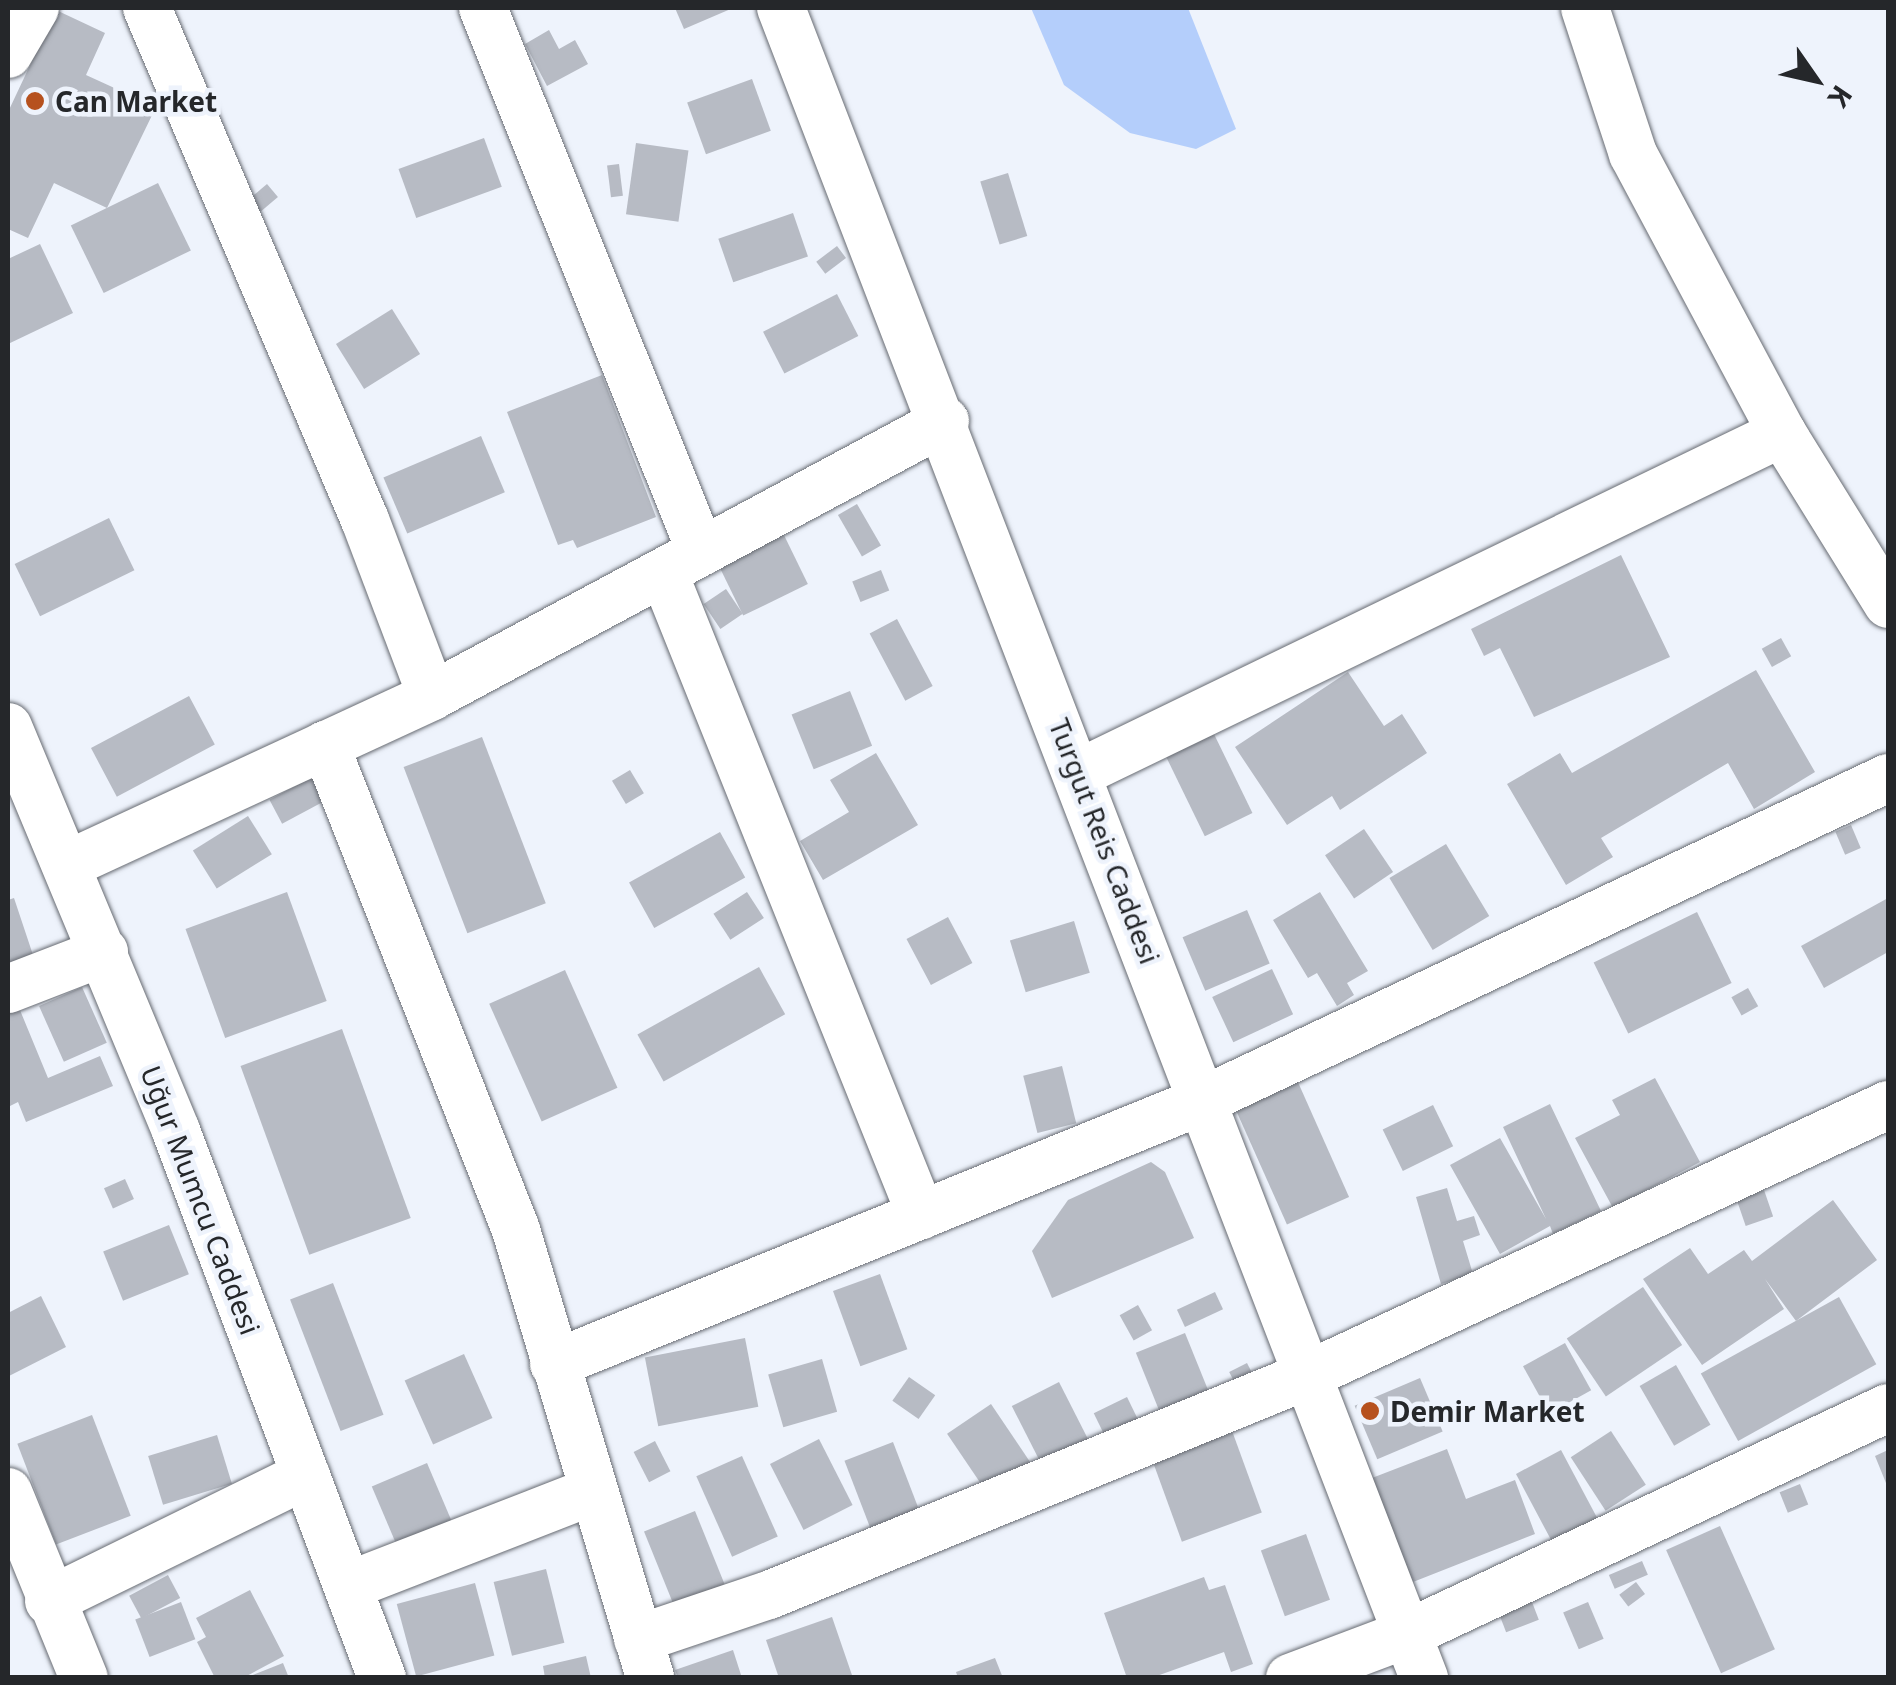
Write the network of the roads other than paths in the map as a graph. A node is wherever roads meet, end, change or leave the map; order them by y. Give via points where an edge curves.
1 (34, 8) edge
2 (147, 8) edge
3 (483, 8) edge
4 (781, 8) edge
5 (1585, 8) edge
6 (8, 54) edge
7 (945, 420) junction
8 (1782, 433) junction
9 (682, 563) junction
10 (1888, 604) edge
11 (432, 696) junction
12 (8, 727) edge
13 (324, 745) junction
14 (1080, 773) junction
15 (1888, 778) edge
16 (69, 864) junction
17 (104, 952) junction
18 (8, 989) edge
19 (1204, 1100) junction
20 (1888, 1106) edge
21 (920, 1215) junction
22 (554, 1364) junction
23 (1306, 1376) junction
24 (1888, 1408) edge
25 (306, 1475) junction
26 (8, 1492) edge
27 (590, 1492) junction
28 (348, 1586) junction
29 (49, 1602) junction
30 (1406, 1634) junction
31 (644, 1658) edge
32 (84, 1678) edge
33 (382, 1678) edge
34 (1290, 1678) edge
35 (1424, 1678) edge

1 - 6 street
2 - 11 street via 365,520
3 - 9 street
4 - 7 street, Turgut Reis Caddesi
5 - 8 street via 1633,154
7 - 9 street
7 - 14 street, Turgut Reis Caddesi
8 - 10 street
8 - 14 street
9 - 11 street
9 - 21 street
11 - 13 street
12 - 16 street, Uğur Mumcu Caddesi
13 - 16 street
13 - 22 street via 516,1230
14 - 19 street, Turgut Reis Caddesi
15 - 19 street
16 - 17 street, Uğur Mumcu Caddesi
17 - 18 street
17 - 25 street, Uğur Mumcu Caddesi
19 - 21 street
19 - 23 street, Turgut Reis Caddesi
20 - 23 street
21 - 22 street
22 - 27 street
23 - 30 street, Turgut Reis Caddesi
23 - 31 street via 769,1595
24 - 30 street
25 - 28 street, Uğur Mumcu Caddesi
25 - 29 street
26 - 29 street
27 - 28 street
27 - 31 street
28 - 33 street, Uğur Mumcu Caddesi
29 - 32 street
30 - 34 street
30 - 35 street, Turgut Reis Caddesi

